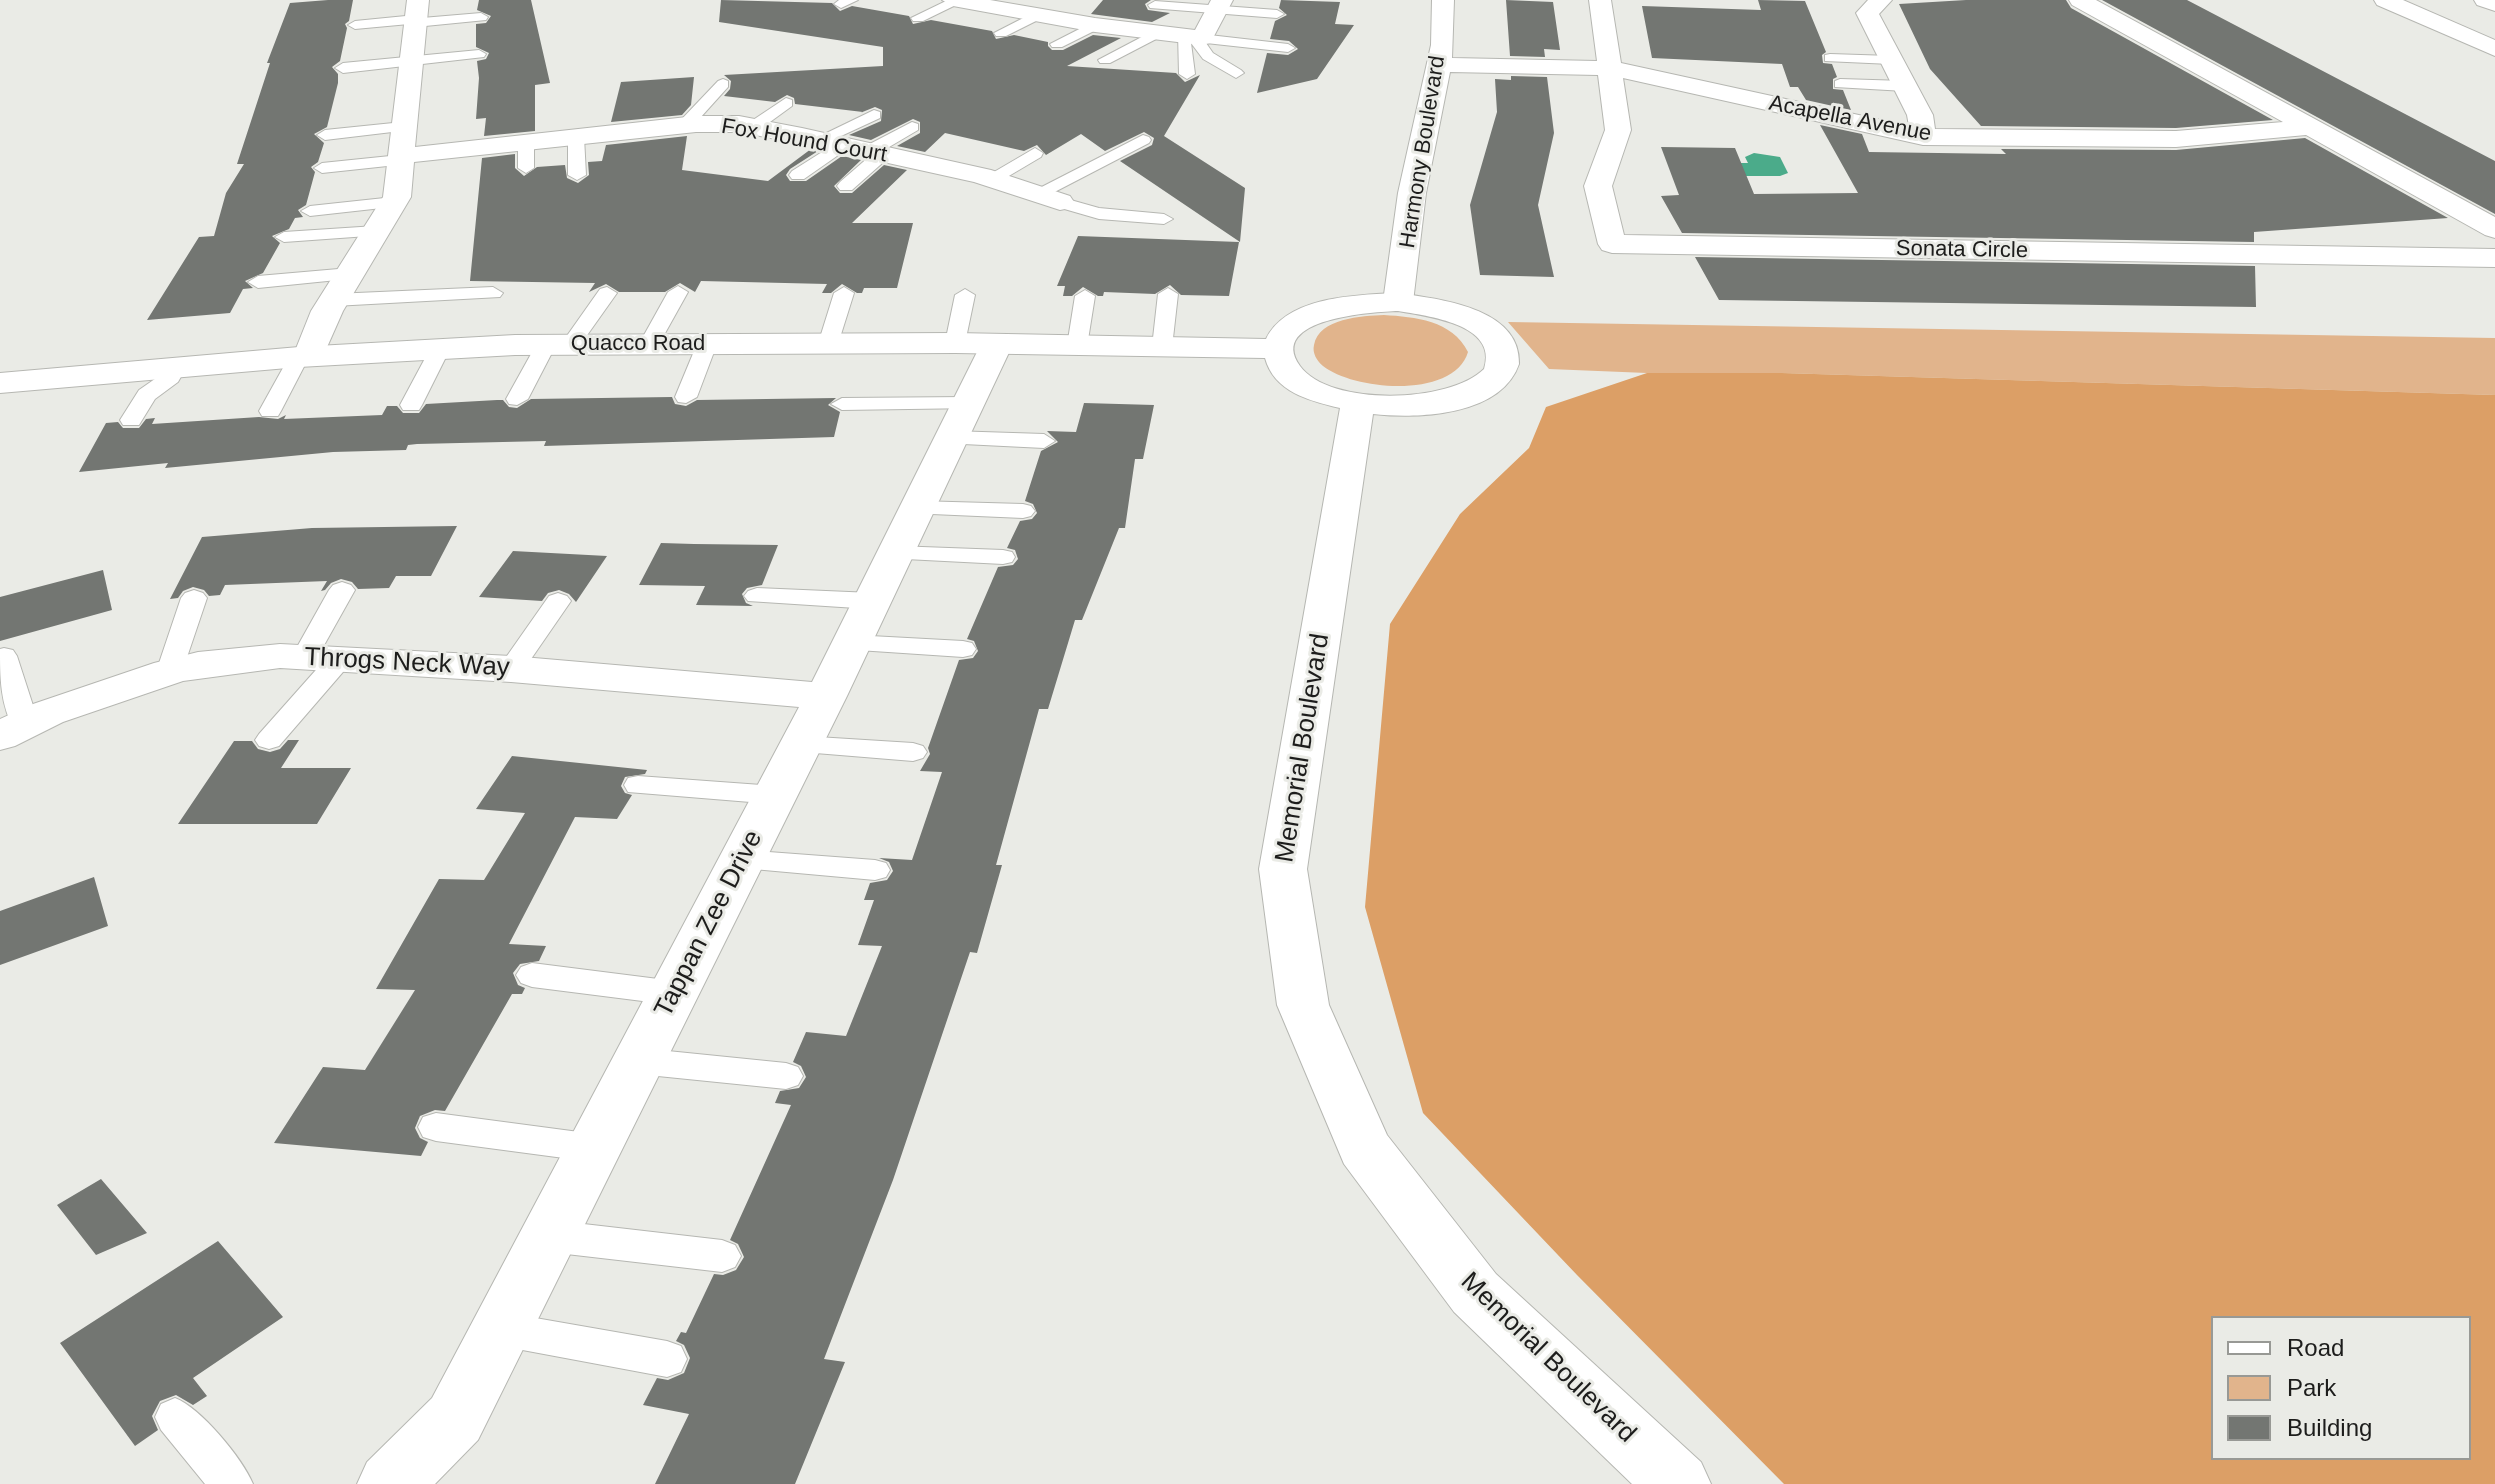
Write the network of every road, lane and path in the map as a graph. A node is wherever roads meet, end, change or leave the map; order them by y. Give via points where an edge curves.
1 (1443, 0) edge
2 (1600, 0) edge
3 (1881, 0) edge
4 (2080, 0) edge
5 (2385, 0) edge
6 (2485, 0) edge
7 (2495, 4) edge
8 (997, 5) edge
9 (1155, 5) dead end
10 (958, 6) edge
11 (1219, 7) edge
12 (419, 10) edge
13 (1277, 14) dead end
14 (1037, 15) junction
15 (481, 17) dead end
16 (356, 18) dead end
17 (918, 18) dead end
18 (1095, 25) junction
19 (1001, 33) dead end
20 (1155, 34) junction
21 (1196, 37) junction
22 (1286, 41) dead end
23 (1057, 44) dead end
24 (2495, 49) edge
25 (479, 54) dead end
26 (1105, 60) dead end
27 (1438, 65) junction
28 (343, 68) dead end
29 (1610, 68) junction
30 (1896, 69) junction
31 (1236, 73) dead end
32 (1187, 74) dead end
33 (408, 75) junction
34 (723, 84) dead end
35 (786, 103) dead end
36 (874, 115) dead end
37 (685, 125) junction
38 (403, 127) junction
39 (753, 127) junction
40 (912, 127) dead end
41 (2313, 127) junction
42 (325, 135) dead end
43 (576, 137) junction
44 (1923, 137) junction
45 (1143, 140) dead end
46 (831, 143) junction
47 (876, 153) junction
48 (1035, 153) dead end
49 (400, 158) junction
50 (322, 168) dead end
51 (577, 175) dead end
52 (798, 175) dead end
53 (991, 179) junction
54 (846, 186) dead end
55 (1048, 198) junction
56 (394, 202) junction
57 (310, 211) dead end
58 (1164, 219) dead end
59 (2495, 229) edge
60 (376, 231) junction
61 (284, 237) dead end
62 (2495, 258) edge
63 (350, 274) junction
64 (258, 282) dead end
65 (678, 292) dead end
66 (493, 293) dead end
67 (607, 293) dead end
68 (844, 293) dead end
69 (1168, 294) dead end
70 (965, 295) dead end
71 (1085, 296) dead end
72 (334, 300) junction
73 (1398, 302) junction
74 (559, 344) junction
75 (649, 344) junction
76 (707, 344) junction
77 (828, 344) junction
78 (976, 344) junction
79 (1077, 346) junction
80 (1162, 347) junction
81 (440, 349) junction
82 (1278, 349) junction
83 (304, 357) junction
84 (177, 366) junction
85 (0, 383) edge
86 (686, 397) dead end
87 (517, 399) dead end
88 (1358, 403) junction
89 (842, 404) dead end
90 (411, 405) dead end
91 (270, 411) dead end
92 (131, 420) dead end
93 (960, 420) junction
94 (1044, 441) dead end
95 (917, 508) junction
96 (1023, 511) dead end
97 (895, 553) junction
98 (1003, 557) dead end
99 (342, 590) dead end
100 (757, 596) dead end
101 (194, 598) dead end
102 (558, 601) dead end
103 (862, 622) junction
104 (963, 649) dead end
105 (4, 656) dead end
106 (322, 658) junction
107 (511, 669) junction
108 (169, 672) junction
109 (826, 696) junction
110 (12, 730) edge
111 (269, 740) dead end
112 (801, 745) junction
113 (913, 752) dead end
114 (638, 785) dead end
115 (775, 795) junction
116 (742, 860) junction
117 (875, 870) dead end
118 (532, 975) dead end
119 (674, 993) junction
120 (638, 1061) junction
121 (786, 1076) dead end
122 (436, 1127) dead end
123 (594, 1148) junction
124 (549, 1236) junction
125 (722, 1256) dead end
126 (501, 1329) junction
127 (667, 1359) dead end
128 (175, 1417) dead end
129 (232, 1484) edge
130 (390, 1484) edge
131 (1678, 1484) edge

1 - 27 main road, Harmony Boulevard
2 - 29 main road
3 - 30 main road via 1867,13
4 - 41 main road
5 - 24 main road
6 - 7 main road
8 - 10 main road
8 - 14 main road
9 - 11 lane
10 - 17 lane
11 - 13 lane
11 - 21 main road
12 - 15 lane
12 - 16 lane
12 - 33 main road
14 - 18 main road
14 - 19 lane
18 - 20 main road
18 - 23 lane
20 - 21 main road
20 - 26 lane
21 - 22 lane
21 - 31 lane via 1208,56
21 - 32 lane via 1183,56
25 - 33 lane
27 - 29 main road, Acapella Avenue
27 - 73 main road, Harmony Boulevard
28 - 33 lane
29 - 44 main road, Acapella Avenue
29 - 62 main road, Sonata Circle via 1618,130 1598,186 1612,244
30 - 30 lane via 1836,67
30 - 44 main road via 1920,115
33 - 38 main road
34 - 37 lane
35 - 39 lane
36 - 46 lane
37 - 39 main road, Fox Hound Court
37 - 43 main road, Fox Hound Court
38 - 42 lane
38 - 49 main road
39 - 46 main road, Fox Hound Court
40 - 47 lane
41 - 44 main road, Acapella Avenue via 2176,139
41 - 59 main road
43 - 49 main road, Fox Hound Court via 526,155
43 - 51 lane
45 - 55 lane
46 - 47 main road, Fox Hound Court
46 - 52 lane
47 - 53 main road, Fox Hound Court
47 - 54 lane
48 - 53 lane
49 - 50 lane
49 - 56 main road
53 - 55 main road, Fox Hound Court
55 - 58 lane via 1110,217
56 - 57 lane
56 - 60 main road
60 - 61 lane
60 - 63 main road
63 - 64 lane
63 - 72 main road
65 - 75 lane
66 - 72 lane
67 - 74 lane
68 - 77 lane
69 - 80 lane
70 - 78 lane
71 - 79 lane
72 - 83 main road
73 - 82 main road via 1341,306 1303,319 1285,333
73 - 88 main road via 1454,313 1488,330 1502,346 1503,364 1492,381 1436,403
74 - 75 main road, Quacco Road
74 - 81 main road, Quacco Road
74 - 87 lane
75 - 76 main road, Quacco Road
76 - 77 main road, Quacco Road
76 - 86 lane
77 - 78 main road, Quacco Road
78 - 79 main road, Quacco Road
78 - 93 main road, Tappan Zee Drive
79 - 80 main road, Quacco Road
80 - 82 main road, Quacco Road
81 - 83 main road, Quacco Road
81 - 90 lane
82 - 88 main road via 1283,366 1298,381
83 - 84 main road, Quacco Road
83 - 91 lane
84 - 85 main road, Quacco Road
84 - 92 lane via 171,378 147,395
88 - 131 main road, Memorial Boulevard via 1283,869 1303,1005 1364,1148 1475,1293
89 - 93 lane
93 - 94 lane
93 - 95 main road, Tappan Zee Drive
95 - 96 lane
95 - 97 main road, Tappan Zee Drive
97 - 98 lane
97 - 103 main road, Tappan Zee Drive
99 - 106 lane
100 - 103 lane
101 - 108 lane
102 - 107 lane
103 - 104 lane
103 - 109 main road, Tappan Zee Drive
105 - 110 lane
106 - 107 main road, Throgs Neck Way
106 - 108 main road, Throgs Neck Way via 198,665
106 - 111 lane
107 - 109 main road, Throgs Neck Way
108 - 110 main road, Throgs Neck Way
109 - 112 main road, Tappan Zee Drive
112 - 113 lane
112 - 115 main road, Tappan Zee Drive
114 - 115 lane
115 - 116 main road, Tappan Zee Drive
116 - 117 lane
116 - 119 main road, Tappan Zee Drive
118 - 119 lane
119 - 120 main road, Tappan Zee Drive
120 - 121 lane
120 - 123 main road, Tappan Zee Drive
122 - 123 lane
123 - 124 main road, Tappan Zee Drive
124 - 125 lane
124 - 126 main road, Tappan Zee Drive
126 - 127 lane
126 - 130 main road, Tappan Zee Drive via 455,1419
128 - 129 lane

